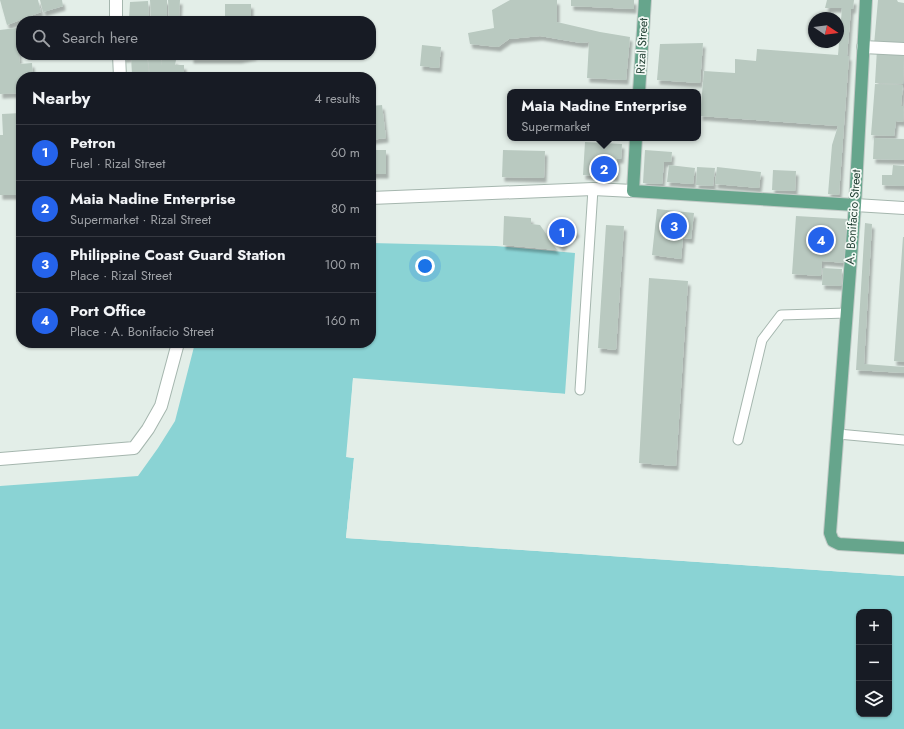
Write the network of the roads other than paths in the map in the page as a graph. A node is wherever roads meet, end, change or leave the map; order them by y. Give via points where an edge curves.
1 (116, 0) edge
2 (645, 0) edge
3 (866, 0) edge
4 (116, 16) edge
5 (863, 47) junction
6 (904, 48) edge
7 (119, 60) edge
8 (120, 72) edge
9 (639, 89) edge
10 (636, 141) edge
11 (593, 189) junction
12 (633, 191) junction
13 (376, 198) edge
14 (855, 205) junction
15 (904, 208) edge
16 (847, 313) junction
17 (177, 348) edge
18 (580, 390) dead end
19 (838, 434) junction
20 (738, 440) dead end
21 (904, 440) edge
22 (0, 459) edge
23 (904, 548) edge

1 - 4 street
2 - 9 main road, Rizal Street
3 - 5 main road, A. Bonifacio Street
5 - 6 street
5 - 14 main road, A. Bonifacio Street
7 - 8 street
10 - 12 main road
11 - 12 street
11 - 13 street
11 - 18 lane
12 - 14 main road
14 - 15 street
14 - 16 main road, A. Bonifacio Street
16 - 19 main road, A. Bonifacio Street
16 - 20 lane via 781,315 762,340
17 - 22 street via 161,406 134,448
19 - 21 lane
19 - 23 main road, A. Bonifacio Street via 830,533 833,541 839,544

